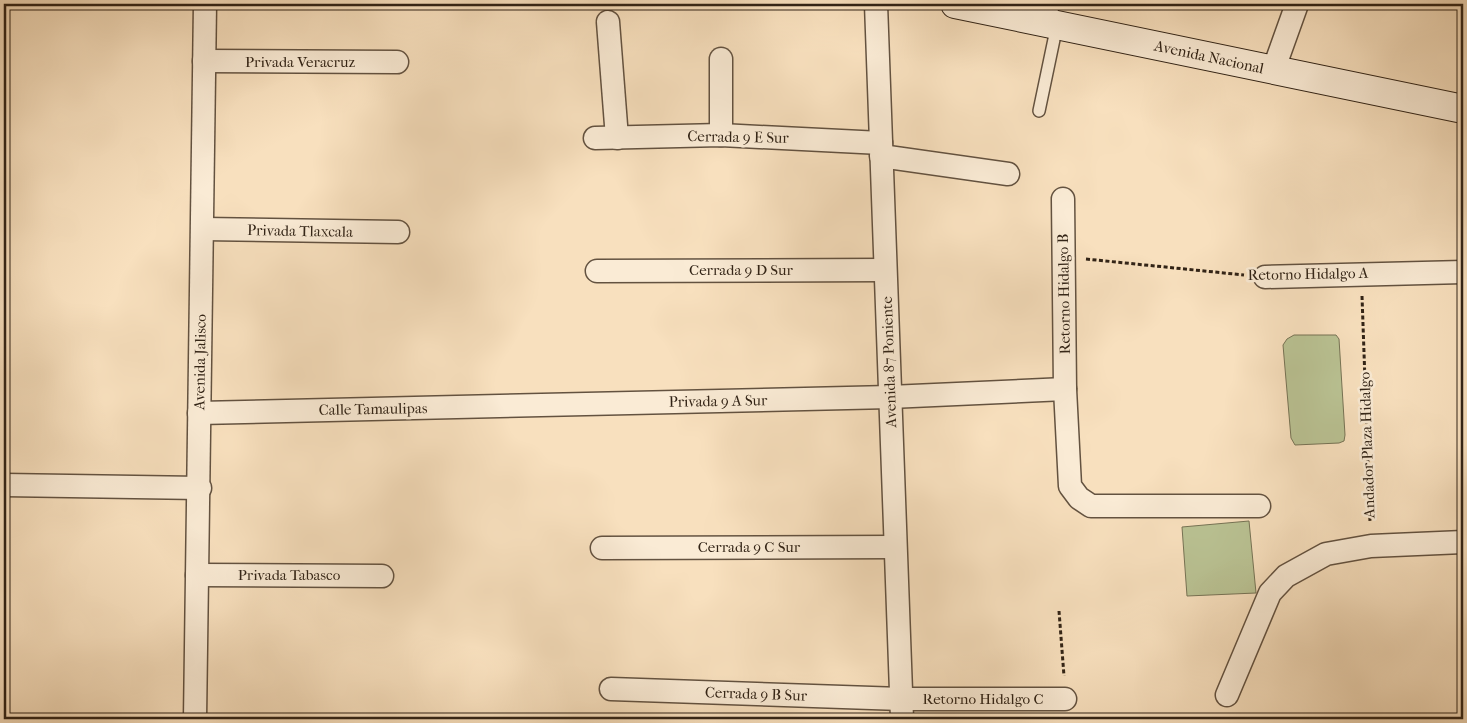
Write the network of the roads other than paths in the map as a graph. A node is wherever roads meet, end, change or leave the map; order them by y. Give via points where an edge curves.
1 (205, 4) edge
2 (876, 4) edge
3 (955, 4) edge
4 (1297, 4) edge
5 (1049, 17) edge
6 (608, 22) dead end
7 (721, 59) dead end
8 (204, 61) junction
9 (397, 62) dead end
10 (1273, 71) junction
11 (1463, 109) edge
12 (1039, 111) dead end
13 (721, 135) junction
14 (881, 150) junction
15 (1008, 174) dead end
16 (1063, 200) dead end
17 (203, 229) junction
18 (398, 232) dead end
19 (885, 270) junction
20 (597, 271) dead end
21 (1463, 272) edge
22 (1265, 277) road end
23 (1065, 389) junction
24 (890, 397) junction
25 (546, 405) joint
26 (199, 413) junction
27 (4, 485) edge
28 (200, 488) junction
29 (1259, 506) dead end
30 (1463, 542) edge
31 (895, 547) junction
32 (602, 548) dead end
33 (197, 575) junction
34 (382, 576) dead end
35 (611, 690) dead end
36 (1226, 695) dead end
37 (1065, 699) road end
38 (902, 709) edge
39 (195, 719) edge

1 - 8 street, Avenida Jalisco
2 - 14 street, Avenida 87 Poniente
3 - 5 main road, Avenida Nacional
4 - 10 street
5 - 10 main road, Avenida Nacional
5 - 12 lane
6 - 13 street, Cerrada 9 E Sur via 606,138
7 - 13 street
8 - 9 street, Privada Veracruz
8 - 17 street, Avenida Jalisco
10 - 11 main road, Avenida Nacional
13 - 14 street, Cerrada 9 E Sur
14 - 15 street
14 - 19 street, Avenida 87 Poniente
16 - 23 street, Retorno Hidalgo B
17 - 18 street, Privada Tlaxcala
17 - 26 street, Avenida Jalisco
19 - 20 street, Cerrada 9 D Sur
19 - 24 street, Avenida 87 Poniente
21 - 22 street, Retorno Hidalgo A
23 - 24 street
23 - 29 street, Retorno Hidalgo B via 1070,486 1091,506
24 - 25 street, Privada 9 A Sur
24 - 31 street, Avenida 87 Poniente
25 - 26 street, Calle Tamaulipas
26 - 28 street, Avenida Jalisco
27 - 28 street
28 - 33 street, Avenida Jalisco
30 - 36 street via 1371,546 1326,554 1286,576 1270,593
31 - 32 street, Cerrada 9 C Sur
31 - 38 street, Avenida 87 Poniente
33 - 34 street, Privada Tabasco
33 - 39 street, Avenida Jalisco
35 - 38 street, Cerrada 9 B Sur
37 - 38 street, Retorno Hidalgo C

